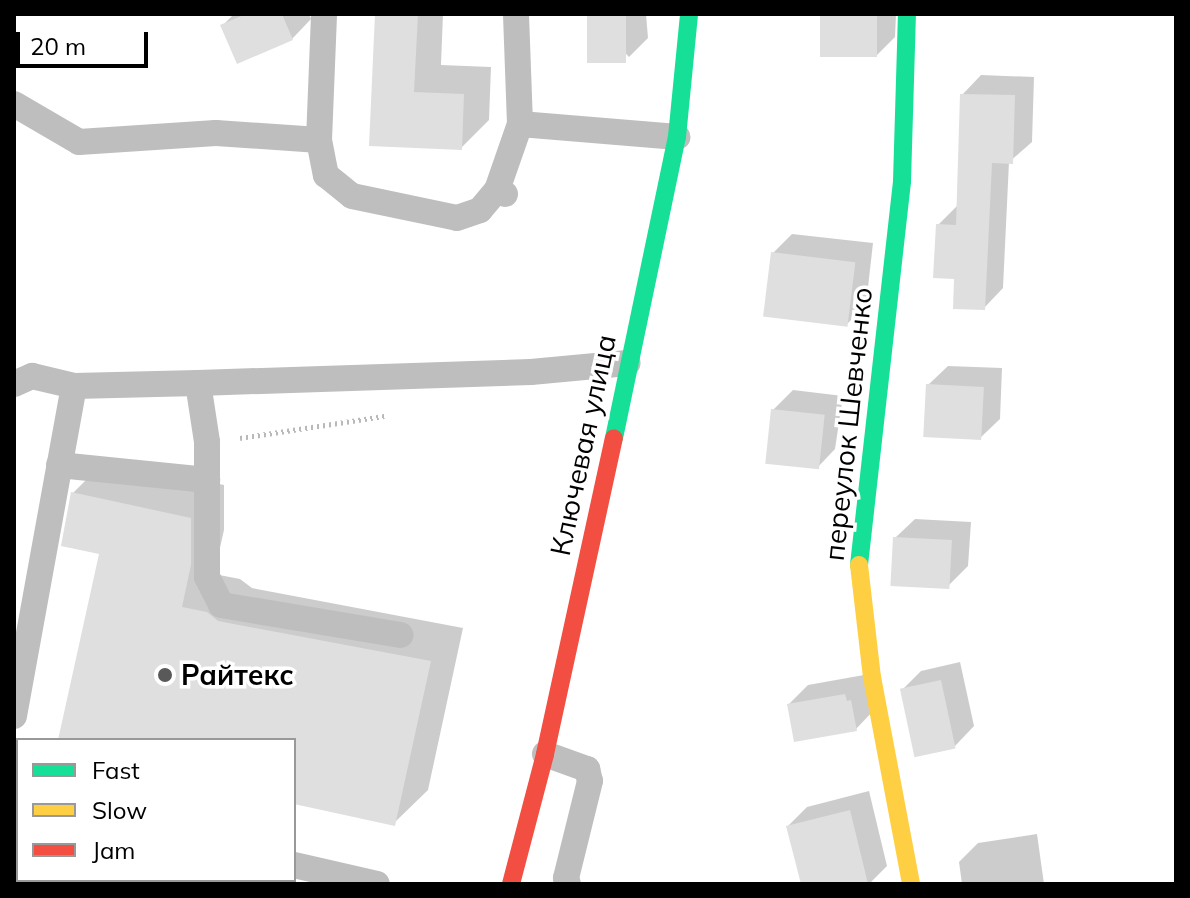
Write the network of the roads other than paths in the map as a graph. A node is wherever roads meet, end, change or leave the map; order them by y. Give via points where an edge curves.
1 (324, 14) edge
2 (516, 14) edge
3 (689, 14) edge
4 (907, 14) edge
5 (14, 104) edge
6 (520, 124) junction
7 (677, 137) junction
8 (319, 140) junction
9 (628, 363) junction
10 (198, 383) junction
11 (14, 384) edge
12 (74, 386) junction
13 (59, 465) junction
14 (207, 480) junction
15 (401, 635) dead end
16 (19, 655) edge
17 (14, 716) edge
18 (545, 754) junction
19 (296, 865) edge
20 (377, 884) edge
21 (511, 884) edge
22 (568, 884) edge
23 (911, 884) edge

1 - 8 lane
2 - 6 lane
3 - 7 street, Ключевая улица
4 - 23 street, переулок Шевченко via 902,181 859,562 872,677
5 - 8 lane via 79,142 216,133
6 - 7 lane
6 - 8 lane via 501,192 480,210 457,218 352,196 326,175
7 - 9 street, Ключевая улица
9 - 10 lane via 531,372
9 - 18 street, Ключевая улица
10 - 12 lane
10 - 14 lane
11 - 12 lane via 32,376
12 - 13 lane
13 - 14 lane
13 - 16 lane
14 - 15 lane via 207,577 221,605
16 - 17 lane
18 - 21 street, Ключевая улица
18 - 22 lane via 587,769 590,781
19 - 20 lane

